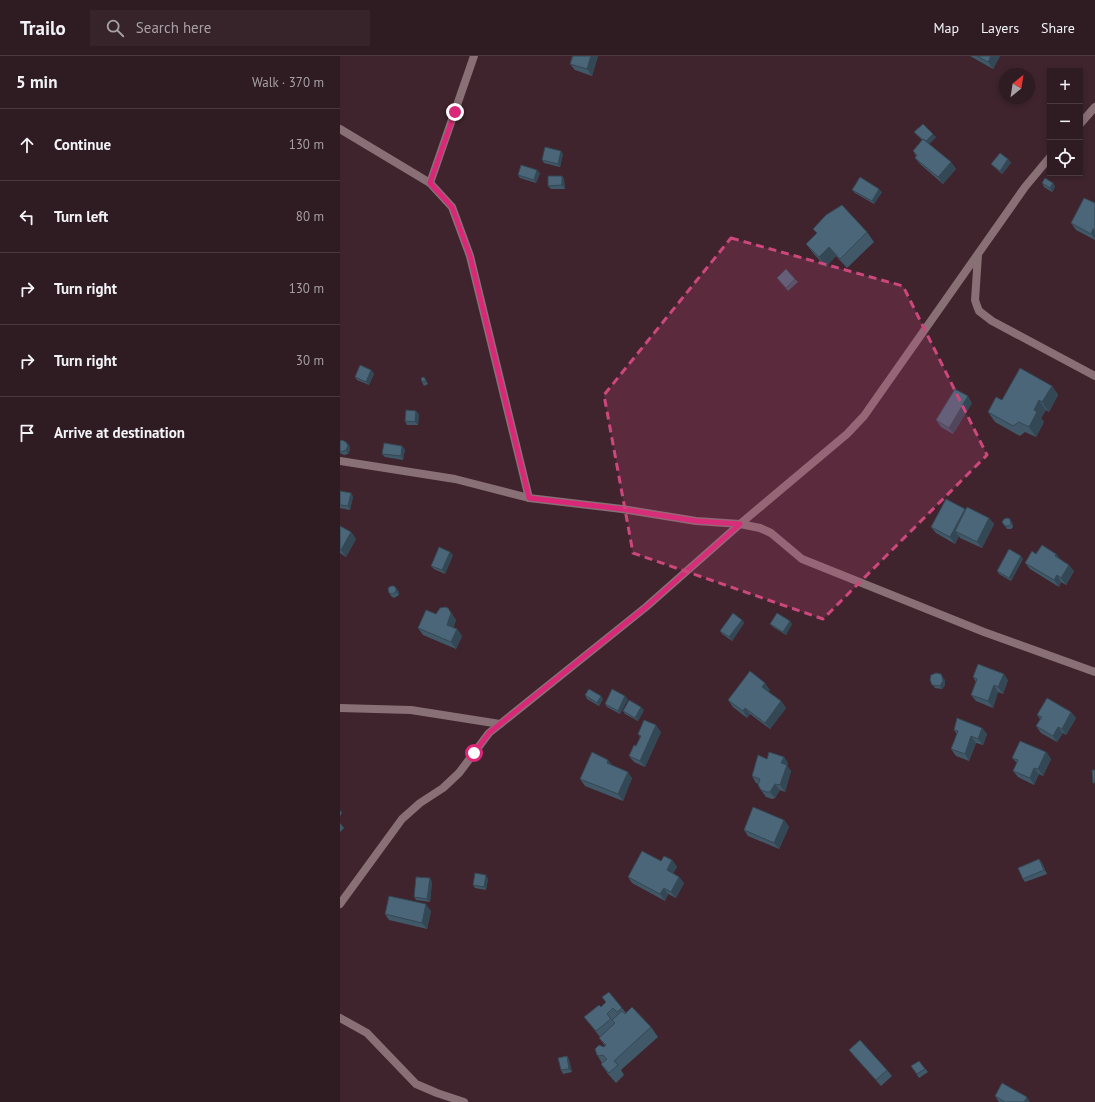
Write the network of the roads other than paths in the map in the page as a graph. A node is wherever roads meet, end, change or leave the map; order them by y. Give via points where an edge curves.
1 (474, 56) edge
2 (1095, 107) edge
3 (1083, 121) edge
4 (340, 129) edge
5 (1047, 160) edge
6 (430, 183) junction
7 (978, 254) junction
8 (1095, 376) edge
9 (340, 461) edge
10 (529, 498) junction
11 (740, 524) junction
12 (1095, 672) edge
13 (340, 708) edge
14 (500, 724) junction
15 (340, 904) edge
16 (340, 1018) edge
17 (464, 1102) edge

1 - 6 street
2 - 3 street
4 - 6 street
5 - 7 street via 1025,186
6 - 10 street via 452,207 470,256
7 - 8 street via 975,300 979,311 992,321
7 - 11 street via 864,416 847,434
9 - 10 street via 455,479
10 - 11 street via 696,521
11 - 12 street via 771,533 802,559 984,632
11 - 14 street via 646,607
13 - 14 street via 411,710
14 - 15 street via 489,733 459,773 402,819
16 - 17 street via 367,1033 416,1084

